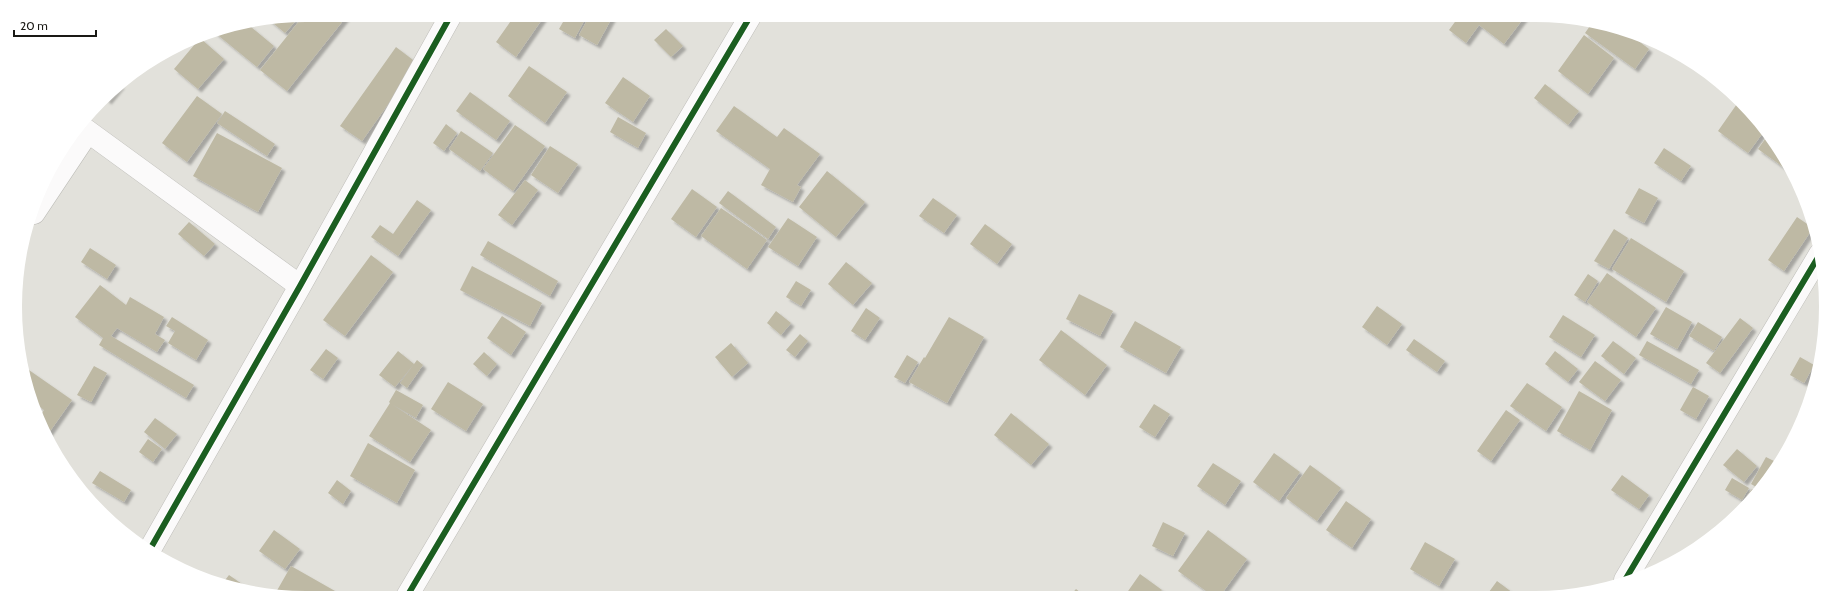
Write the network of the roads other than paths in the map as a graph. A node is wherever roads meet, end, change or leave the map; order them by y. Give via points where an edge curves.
1 (440, 22) edge
2 (747, 22) edge
3 (84, 129) edge
4 (83, 131) edge
5 (46, 192) edge
6 (1816, 261) edge
7 (300, 286) junction
8 (152, 546) edge
9 (1627, 576) edge
10 (410, 591) edge

1 - 7 street
2 - 10 street
3 - 7 street
4 - 5 street
6 - 9 street
7 - 8 street

